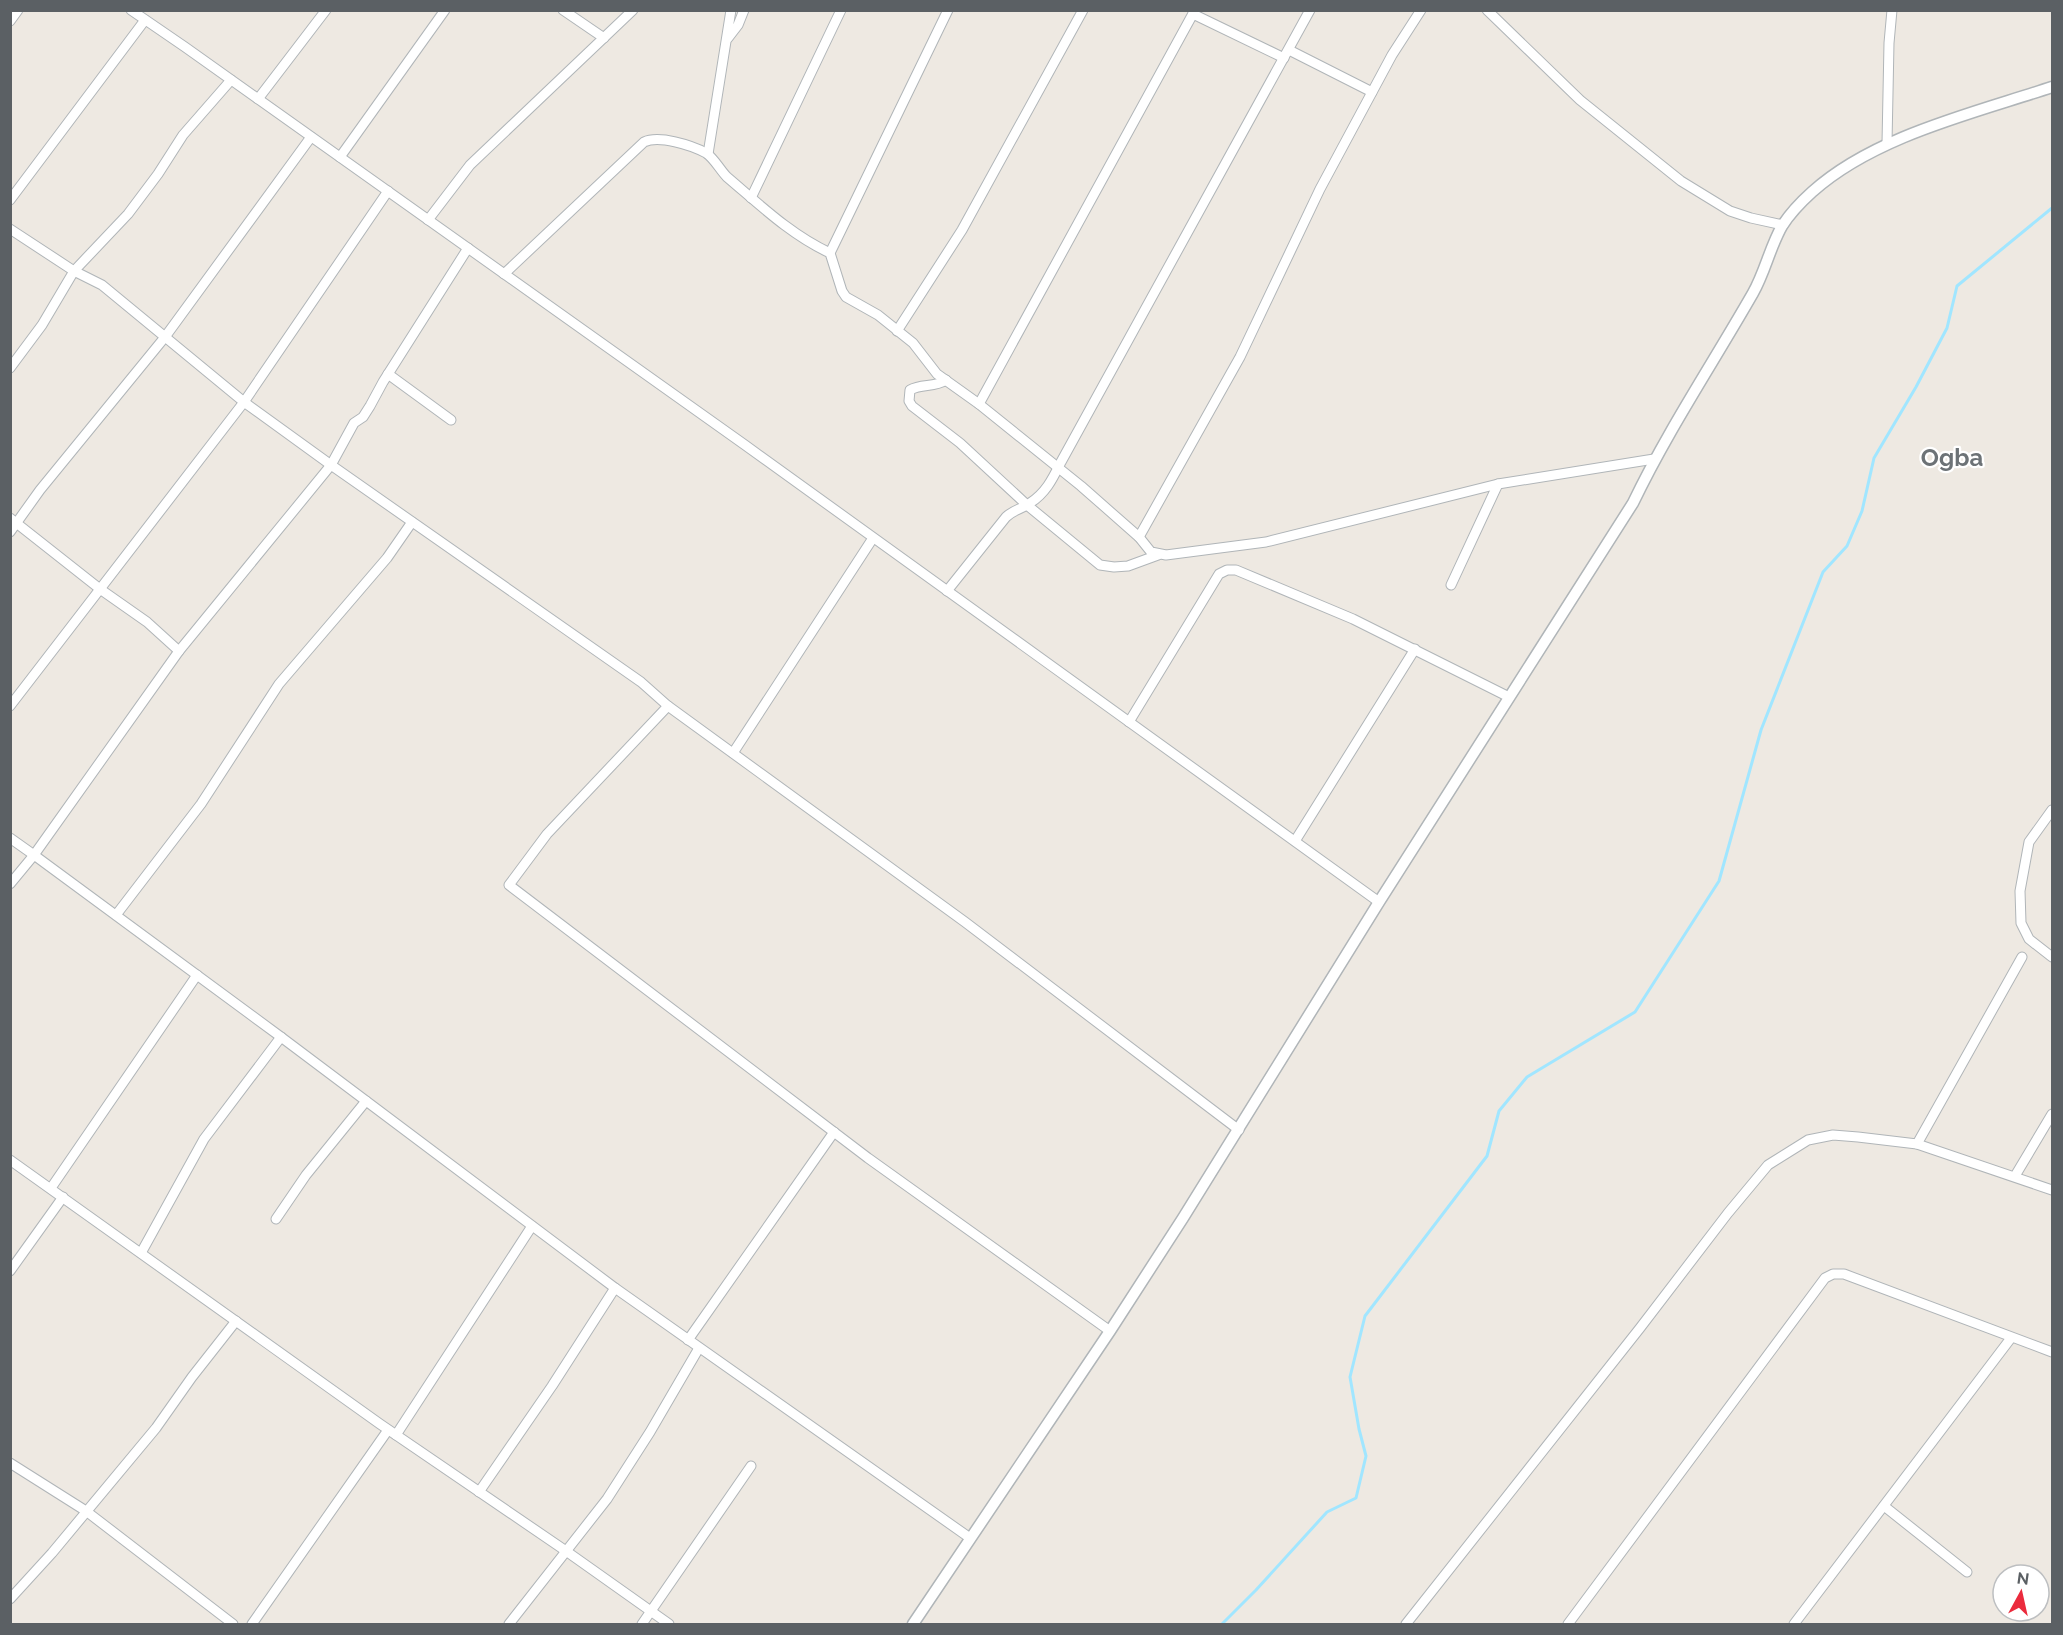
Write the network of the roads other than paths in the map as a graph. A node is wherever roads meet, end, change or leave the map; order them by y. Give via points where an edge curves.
1 (18, 10) edge
2 (131, 10) edge
3 (326, 10) edge
4 (445, 10) edge
5 (563, 10) edge
6 (633, 10) edge
7 (731, 10) edge
8 (744, 10) edge
9 (841, 10) edge
10 (948, 10) edge
11 (1083, 10) edge
12 (1310, 10) edge
13 (1421, 10) edge
14 (1487, 10) edge
15 (1893, 10) edge
16 (1194, 12) edge
17 (145, 20) junction
18 (10, 21) edge
19 (604, 38) junction
20 (727, 40) junction
21 (1287, 54) junction
22 (231, 80) junction
23 (2052, 87) edge
24 (1372, 92) junction
25 (258, 99) junction
26 (311, 136) junction
27 (1887, 143) junction
28 (708, 154) junction
29 (340, 157) junction
30 (388, 191) junction
31 (751, 198) junction
32 (10, 200) edge
33 (428, 220) junction
34 (1783, 225) junction
35 (10, 229) edge
36 (468, 248) junction
37 (830, 254) junction
38 (74, 271) junction
39 (504, 274) junction
40 (897, 331) junction
41 (165, 337) junction
42 (10, 368) edge
43 (388, 374) junction
44 (946, 380) junction
45 (244, 402) junction
46 (979, 404) junction
47 (451, 420) dead end
48 (1654, 459) junction
49 (331, 465) junction
50 (1058, 469) junction
51 (1498, 484) junction
52 (1027, 506) junction
53 (14, 520) edge
54 (412, 522) junction
55 (10, 532) edge
56 (1139, 537) junction
57 (873, 538) junction
58 (1158, 555) junction
59 (1451, 585) dead end
60 (100, 589) junction
61 (947, 591) junction
62 (1415, 649) junction
63 (178, 651) junction
64 (1509, 697) junction
65 (10, 706) edge
66 (669, 706) junction
67 (1129, 722) junction
68 (733, 753) junction
69 (2052, 810) edge
70 (10, 838) edge
71 (1295, 841) junction
72 (34, 855) junction
73 (10, 884) edge
74 (1379, 902) junction
75 (116, 915) junction
76 (2022, 957) dead end
77 (2052, 957) edge
78 (197, 975) junction
79 (281, 1037) junction
80 (366, 1101) junction
81 (2052, 1114) edge
82 (1239, 1130) junction
83 (834, 1132) junction
84 (1917, 1144) junction
85 (10, 1160) edge
86 (2015, 1176) junction
87 (51, 1188) junction
88 (2052, 1190) edge
89 (63, 1197) junction
90 (276, 1219) dead end
91 (532, 1226) junction
92 (141, 1253) junction
93 (10, 1271) edge
94 (615, 1288) junction
95 (236, 1321) junction
96 (1110, 1331) junction
97 (2011, 1338) junction
98 (688, 1340) junction
99 (699, 1348) junction
100 (2052, 1352) edge
101 (392, 1432) junction
102 (10, 1463) edge
103 (751, 1466) dead end
104 (479, 1492) junction
105 (1884, 1506) junction
106 (86, 1511) junction
107 (970, 1538) junction
108 (566, 1551) junction
109 (1967, 1572) dead end
110 (10, 1599) edge
111 (651, 1612) junction
112 (233, 1624) edge
113 (252, 1624) edge
114 (508, 1624) edge
115 (642, 1624) edge
116 (669, 1624) edge
117 (913, 1624) edge
118 (1406, 1624) edge
119 (1568, 1624) edge
120 (1794, 1624) edge

1 - 18 street
2 - 17 street
3 - 25 street
4 - 29 street
5 - 19 street
6 - 19 street
7 - 20 street
8 - 20 street
9 - 31 street
10 - 37 street
11 - 40 street via 962,230
12 - 21 street
13 - 24 street
14 - 34 street via 1580,100 1681,181 1730,211
15 - 27 street
16 - 21 street
16 - 46 street
17 - 22 street
17 - 32 street
19 - 33 street via 470,165
20 - 28 street
21 - 24 street
21 - 50 street
22 - 25 street
22 - 38 street via 183,135 128,214
23 - 27 street
24 - 56 street via 1320,189 1240,357
25 - 26 street
26 - 29 street
26 - 41 street
27 - 34 street via 1828,179
28 - 31 street
28 - 39 street via 676,142 652,138 644,142
29 - 30 street
30 - 33 street
30 - 45 street
31 - 37 street via 789,230
33 - 36 street
34 - 48 street via 1755,290
35 - 38 street
36 - 39 street
36 - 43 street
37 - 40 street via 846,297
38 - 41 street via 102,285
38 - 42 street via 42,325
39 - 57 street
40 - 44 street
41 - 45 street
41 - 53 street
43 - 47 street
43 - 49 street
44 - 46 street
44 - 52 street via 910,390 912,406 960,443
45 - 49 street
45 - 60 street
46 - 50 street
48 - 51 street
48 - 64 street via 1633,503
49 - 54 street
49 - 63 street
50 - 52 street via 1052,482
50 - 56 street
51 - 58 street via 1266,542
51 - 59 street
52 - 58 street via 1100,565 1128,566
52 - 61 street via 1006,517
53 - 55 street
53 - 60 street
54 - 66 street via 641,682
54 - 75 street via 387,558 279,684 201,804
56 - 58 street via 1148,550
57 - 61 street
57 - 68 street
60 - 63 street via 147,622
60 - 65 street
61 - 67 street
62 - 64 street
62 - 67 street via 1343,614 1236,570 1227,570 1219,574
62 - 71 street
63 - 72 street
64 - 74 street
66 - 68 street
66 - 83 street via 547,834 508,885
67 - 71 street
68 - 82 street via 965,922
69 - 77 street via 2029,842 2020,891 2021,923 2029,939
70 - 72 street
71 - 74 street
72 - 73 street
72 - 75 street
74 - 82 street
75 - 78 street
76 - 84 street
78 - 79 street
78 - 87 street
79 - 80 street
79 - 92 street via 204,1139
80 - 90 street
80 - 91 street
81 - 86 street
82 - 96 street
83 - 96 street
83 - 98 street
84 - 86 street
84 - 118 street via 1833,1135 1808,1140 1768,1165
85 - 87 street
86 - 88 street
87 - 89 street
89 - 92 street
89 - 93 street
91 - 94 street
91 - 101 street
92 - 95 street
94 - 98 street
94 - 104 street
95 - 101 street
95 - 106 street via 156,1428
96 - 107 street
97 - 100 street
97 - 105 street
97 - 119 street via 1844,1275 1825,1278
98 - 99 street
99 - 107 street
99 - 108 street via 607,1499
101 - 104 street
101 - 113 street
102 - 106 street
103 - 111 street
104 - 108 street
105 - 109 street
105 - 120 street
106 - 110 street
106 - 112 street
107 - 117 street
108 - 111 street
108 - 114 street
111 - 115 street
111 - 116 street

